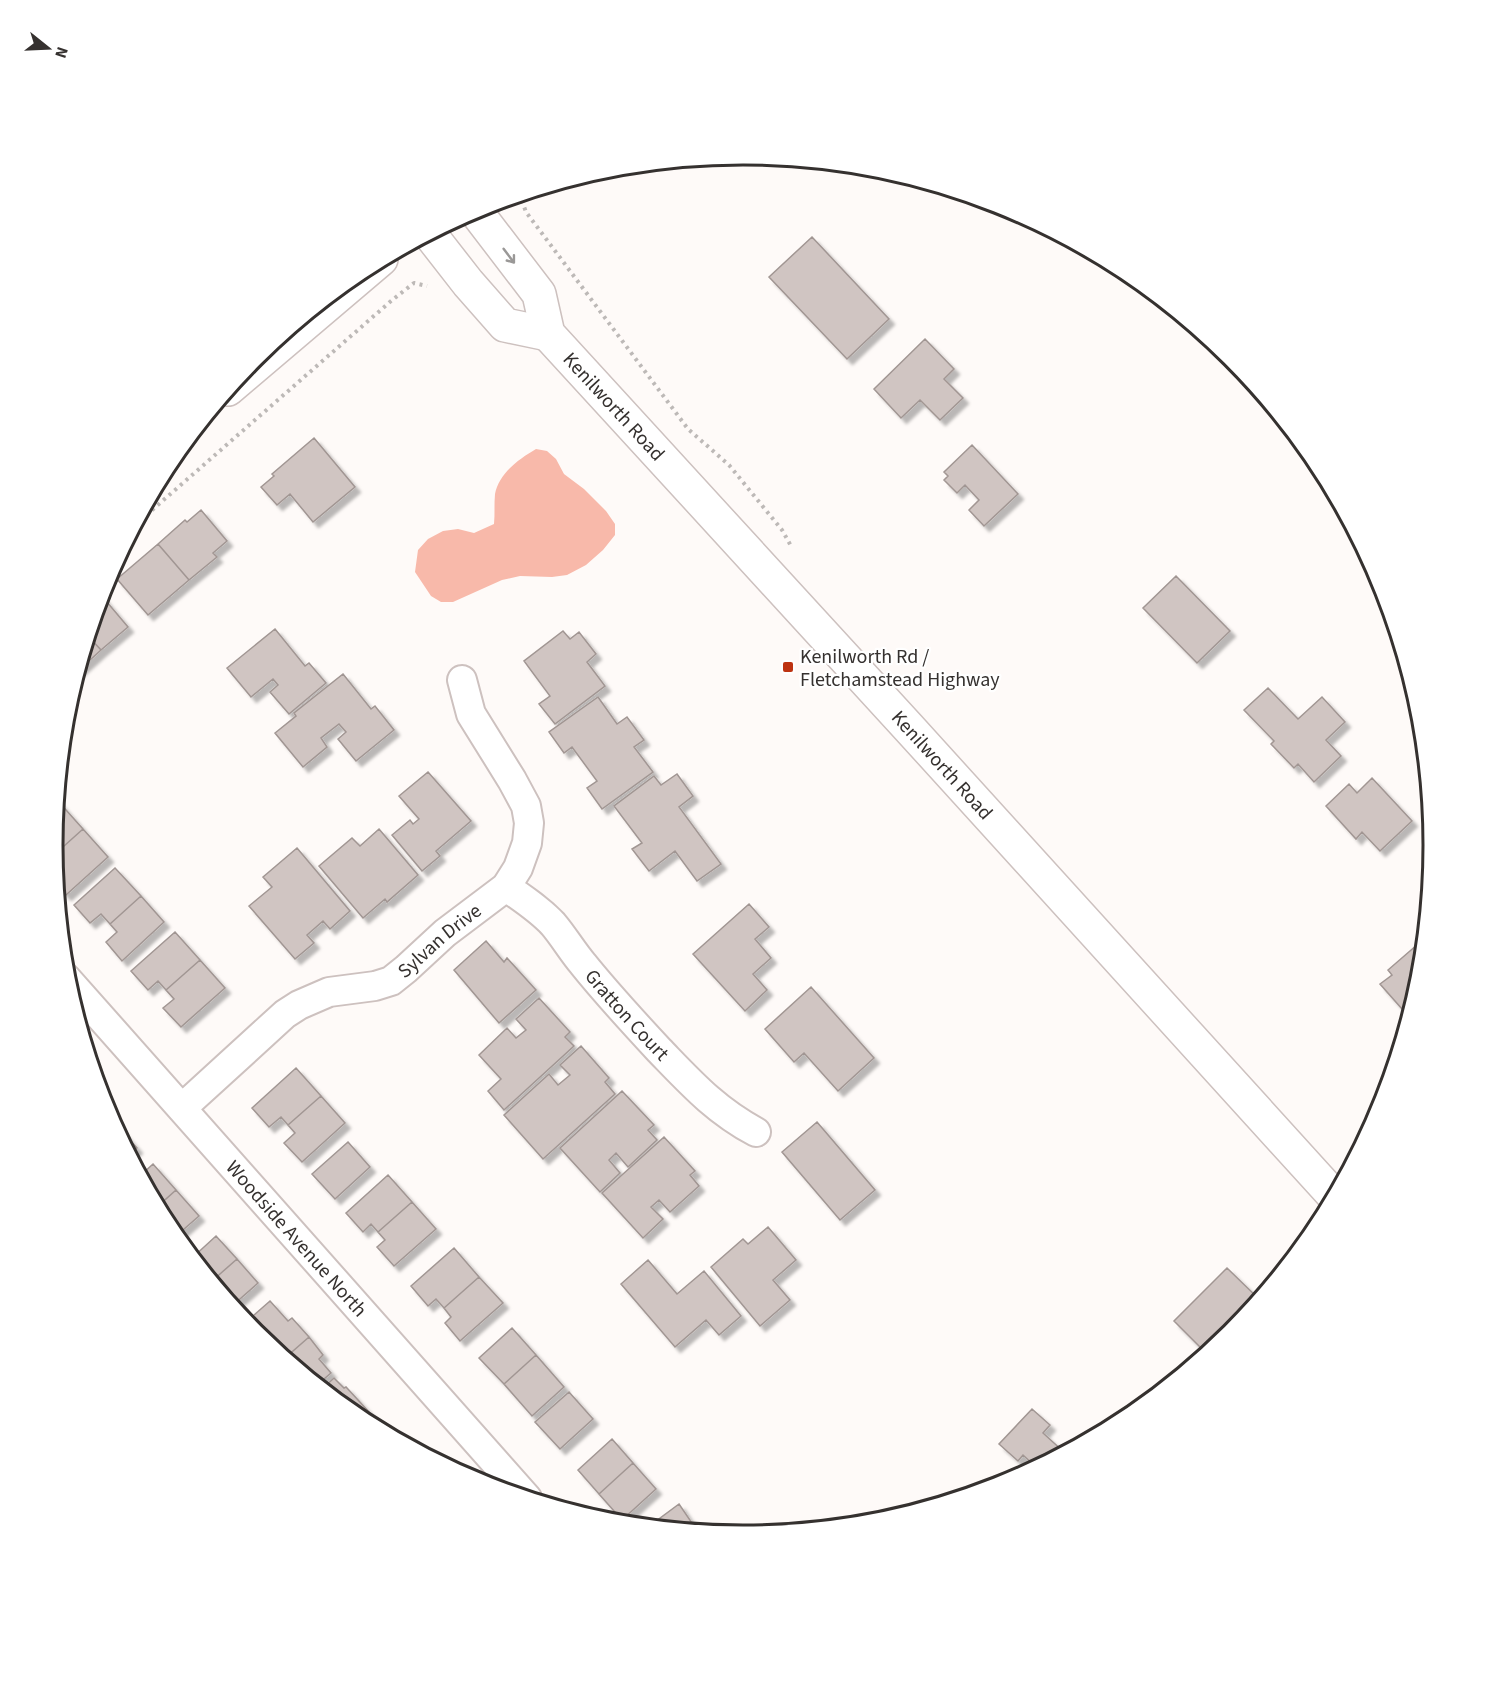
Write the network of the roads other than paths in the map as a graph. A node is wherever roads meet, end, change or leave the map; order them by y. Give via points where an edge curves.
1 (480, 217) edge
2 (434, 240) edge
3 (548, 334) junction
4 (462, 680) dead end
5 (506, 887) junction
6 (80, 993) edge
7 (182, 1108) junction
8 (756, 1132) dead end
9 (1329, 1191) edge
10 (516, 1486) edge

1 -> 3 main road, Kenilworth Road via 539,294
2 - 3 main road, Kenilworth Road via 505,325
3 - 9 main road, Kenilworth Road
4 - 5 street, Sylvan Drive via 471,714 526,806 527,843
5 - 7 street, Sylvan Drive via 391,981 375,987 329,992 285,1014
5 - 8 street, Gratton Court via 552,923 632,1022 714,1106
6 - 7 street, Woodside Avenue North
7 - 10 street, Woodside Avenue North

